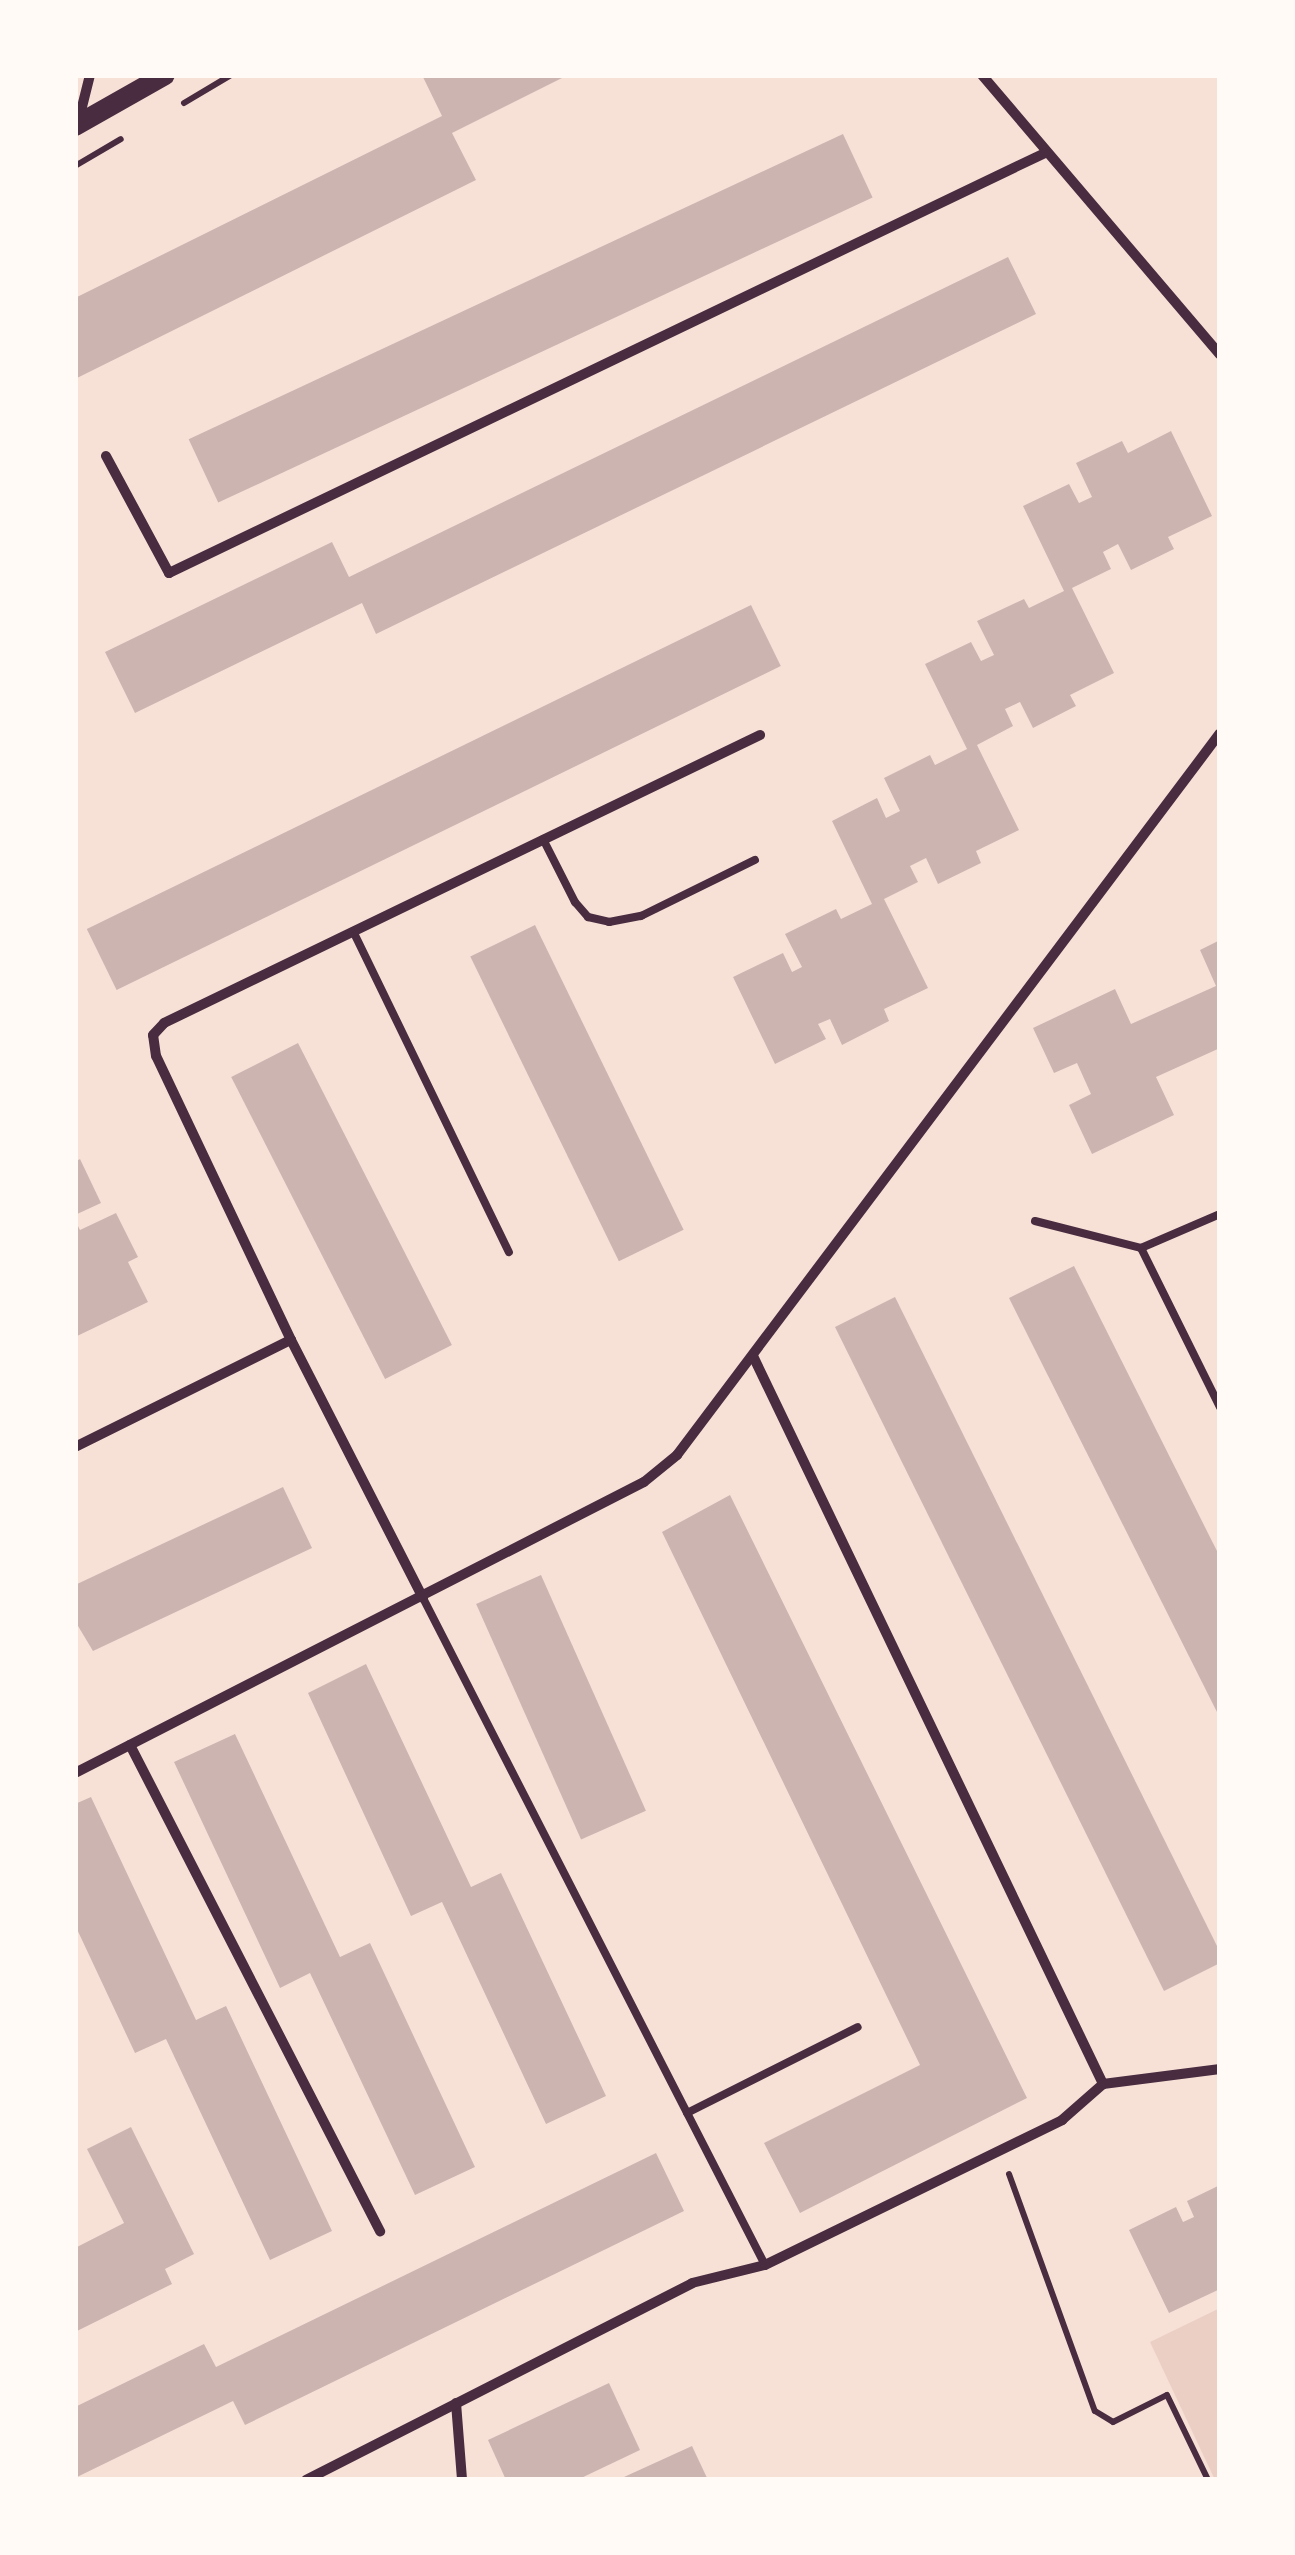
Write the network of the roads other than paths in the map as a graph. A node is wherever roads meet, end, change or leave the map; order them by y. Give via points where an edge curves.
1 (90, 75) edge
2 (165, 75) edge
3 (982, 75) edge
4 (76, 125) edge
5 (1046, 153) junction
6 (1220, 355) edge
7 (106, 456) dead end
8 (1220, 733) edge
9 (760, 735) dead end
10 (543, 839) junction
11 (756, 860) dead end
12 (353, 931) junction
13 (1220, 1214) edge
14 (1034, 1221) dead end
15 (1141, 1248) junction
16 (509, 1252) dead end
17 (291, 1340) junction
18 (753, 1356) junction
19 (1220, 1407) edge
20 (75, 1447) edge
21 (423, 1598) junction
22 (130, 1745) junction
23 (75, 1772) edge
24 (858, 2028) dead end
25 (1220, 2069) edge
26 (1104, 2084) junction
27 (687, 2113) junction
28 (380, 2231) dead end
29 (765, 2265) junction
30 (456, 2403) junction
31 (306, 2480) edge
32 (462, 2480) edge

1 - 4 street
2 - 4 main road
3 - 5 street
5 - 6 street
5 - 7 street via 169,573
8 - 18 street
9 - 10 street
10 - 11 lane via 575,902 588,917 609,922 642,916
10 - 12 street
12 - 16 lane
12 - 17 street via 164,1023 153,1035 156,1056
13 - 15 lane
14 - 15 lane
15 - 19 lane
17 - 20 street
17 - 21 street
18 - 21 street via 677,1455 644,1482
18 - 26 street
21 - 22 street
21 - 27 lane
22 - 23 street
22 - 28 street
24 - 27 lane
25 - 26 street
26 - 29 street via 1062,2120
27 - 29 lane
29 - 30 street via 692,2283
30 - 31 street
30 - 32 street

